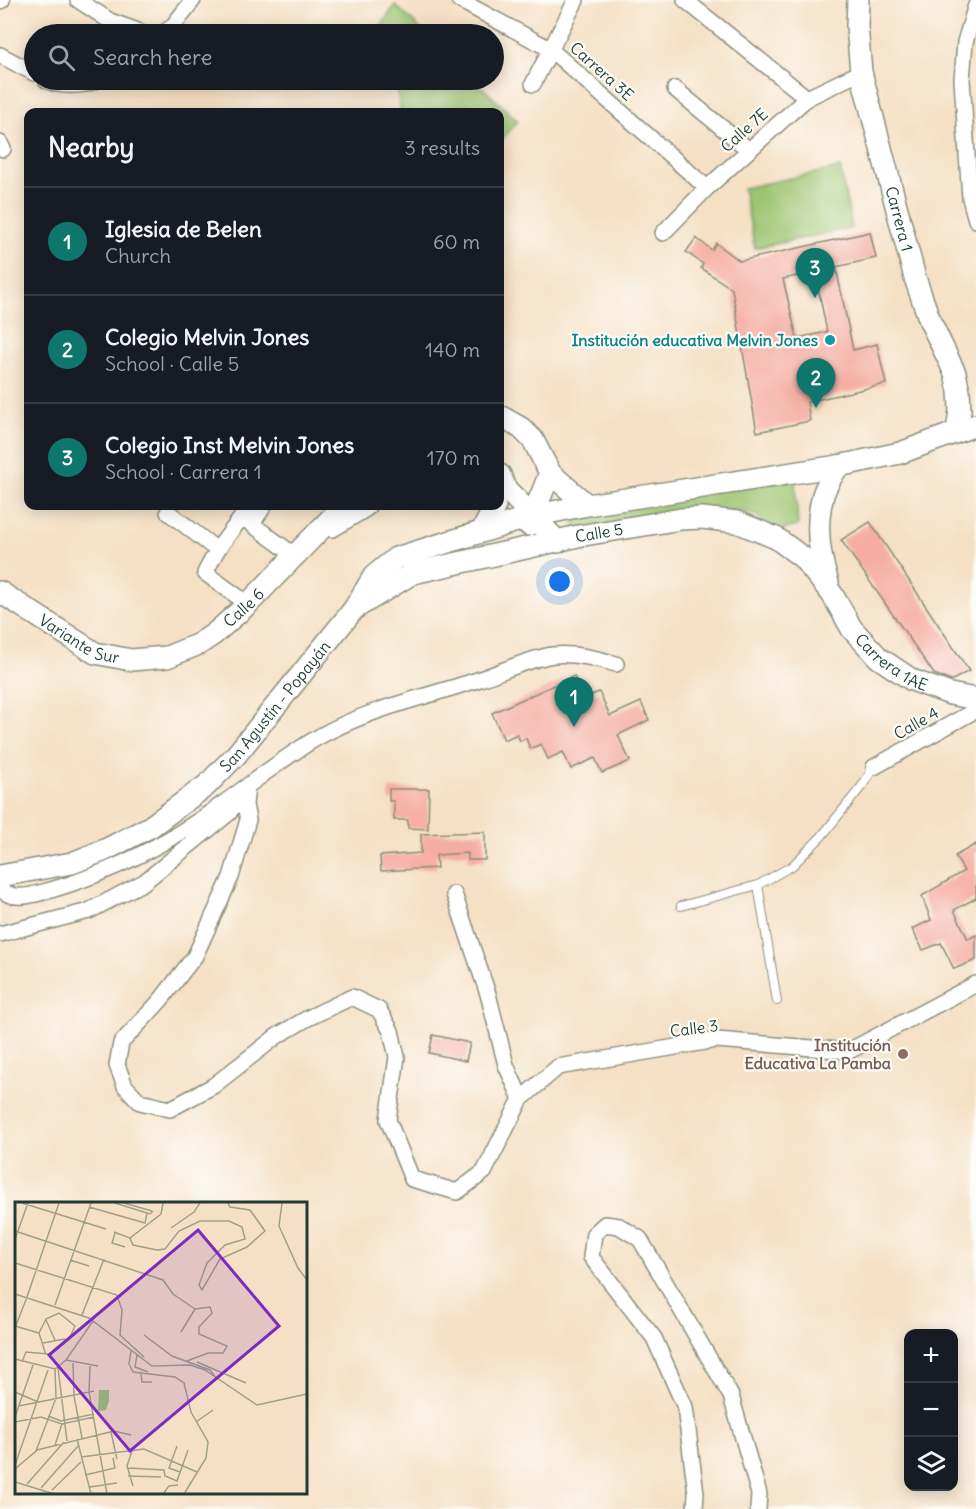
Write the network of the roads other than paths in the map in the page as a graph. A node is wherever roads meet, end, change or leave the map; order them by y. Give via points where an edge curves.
1 (78, 0) edge
2 (193, 0) edge
3 (459, 0) edge
4 (576, 0) edge
5 (685, 0) edge
6 (858, 0) edge
7 (976, 5) edge
8 (118, 24) edge
9 (174, 24) edge
10 (504, 24) edge
11 (504, 24) edge
12 (550, 49) junction
13 (0, 55) edge
14 (24, 68) edge
15 (861, 72) junction
16 (533, 84) dead end
17 (675, 89) dead end
18 (807, 98) junction
19 (749, 150) junction
20 (707, 188) junction
21 (976, 219) edge
22 (663, 232) dead end
23 (504, 418) edge
24 (966, 428) edge
25 (838, 466) junction
26 (550, 473) junction
27 (504, 494) edge
28 (587, 505) junction
29 (339, 510) edge
30 (358, 510) edge
31 (491, 510) edge
32 (168, 512) dead end
33 (248, 515) edge
34 (532, 516) junction
35 (482, 531) junction
36 (558, 542) junction
37 (300, 549) junction
38 (218, 550) junction
39 (517, 550) junction
40 (0, 592) edge
41 (832, 594) junction
42 (248, 604) junction
43 (354, 609) junction
44 (167, 657) joint
45 (616, 664) dead end
46 (976, 699) edge
47 (976, 710) edge
48 (874, 768) joint
49 (247, 786) junction
50 (0, 876) edge
51 (758, 885) junction
52 (0, 888) edge
53 (454, 894) dead end
54 (681, 906) dead end
55 (0, 934) edge
56 (976, 984) edge
57 (777, 1001) dead end
58 (521, 1099) junction
59 (695, 1509) edge
60 (758, 1509) edge

1 - 8 street
2 - 9 street
3 - 11 street, Carrera 3E
4 - 12 street
5 - 18 street
6 - 15 main road, Carrera 1
7 - 21 street via 965,42 962,80 970,198
10 - 12 street, Carrera 3E
12 - 16 street
12 - 20 street, Carrera 3E
13 - 14 street
15 - 18 street, Calle 7E
15 - 24 main road, Carrera 1 via 915,278 955,373
17 - 19 street
18 - 19 street, Calle 7E
19 - 20 street, Calle 7E
20 - 22 street, Calle 7E
23 - 26 main road via 533,440
24 - 25 main road, Calle 5 via 900,453
25 - 28 main road, Calle 5
25 - 41 main road via 823,495 818,528 821,562
26 - 28 main road
26 - 34 main road
27 - 34 main road
28 - 34 main road, Calle 5
29 - 37 main road, Calle 6
30 - 37 main road, Calle 6
31 - 35 main road
32 - 38 street
33 - 37 street
33 - 38 street
34 - 35 main road, San Agustín - Popayán
34 - 36 main road
34 - 39 main road
35 - 43 main road, San Agustín - Popayán via 396,558 375,576
36 - 39 main road, Calle 5
36 - 41 main road, Calle 5 via 681,519 737,522 776,538 802,557
37 - 42 main road, Calle 6
38 - 42 street via 205,573
39 - 43 main road, Calle 5 via 414,573
40 - 44 main road, Variante Sur via 95,653 132,660
41 - 46 main road, Carrera 1AE via 852,629 879,658 912,680
42 - 44 main road, Calle 6 via 199,644
43 - 50 main road, San Agustín - Popayán via 236,755 197,792 150,827 105,850 72,863
45 - 49 street via 587,656 555,655 529,661 355,719 321,735
47 - 48 street, Calle 4
48 - 51 lane via 828,828 792,866
49 - 52 street via 167,840 107,872 33,895 14,897
49 - 55 street via 229,813 144,882 89,911
49 - 58 street via 248,820 231,877 195,956 121,1043 117,1065 125,1086 140,1102 171,1108 213,1086 277,1036 352,997 379,1010 391,1031 397,1058 388,1120 412,1179 457,1192 484,1172
51 - 54 lane
51 - 57 lane
53 - 58 street via 488,994 506,1065
56 - 58 street, Calle 3 via 849,1051 717,1041 558,1068
59 - 60 street via 685,1407 654,1338 591,1257 594,1234 605,1224 619,1226 640,1239 731,1396 759,1494

